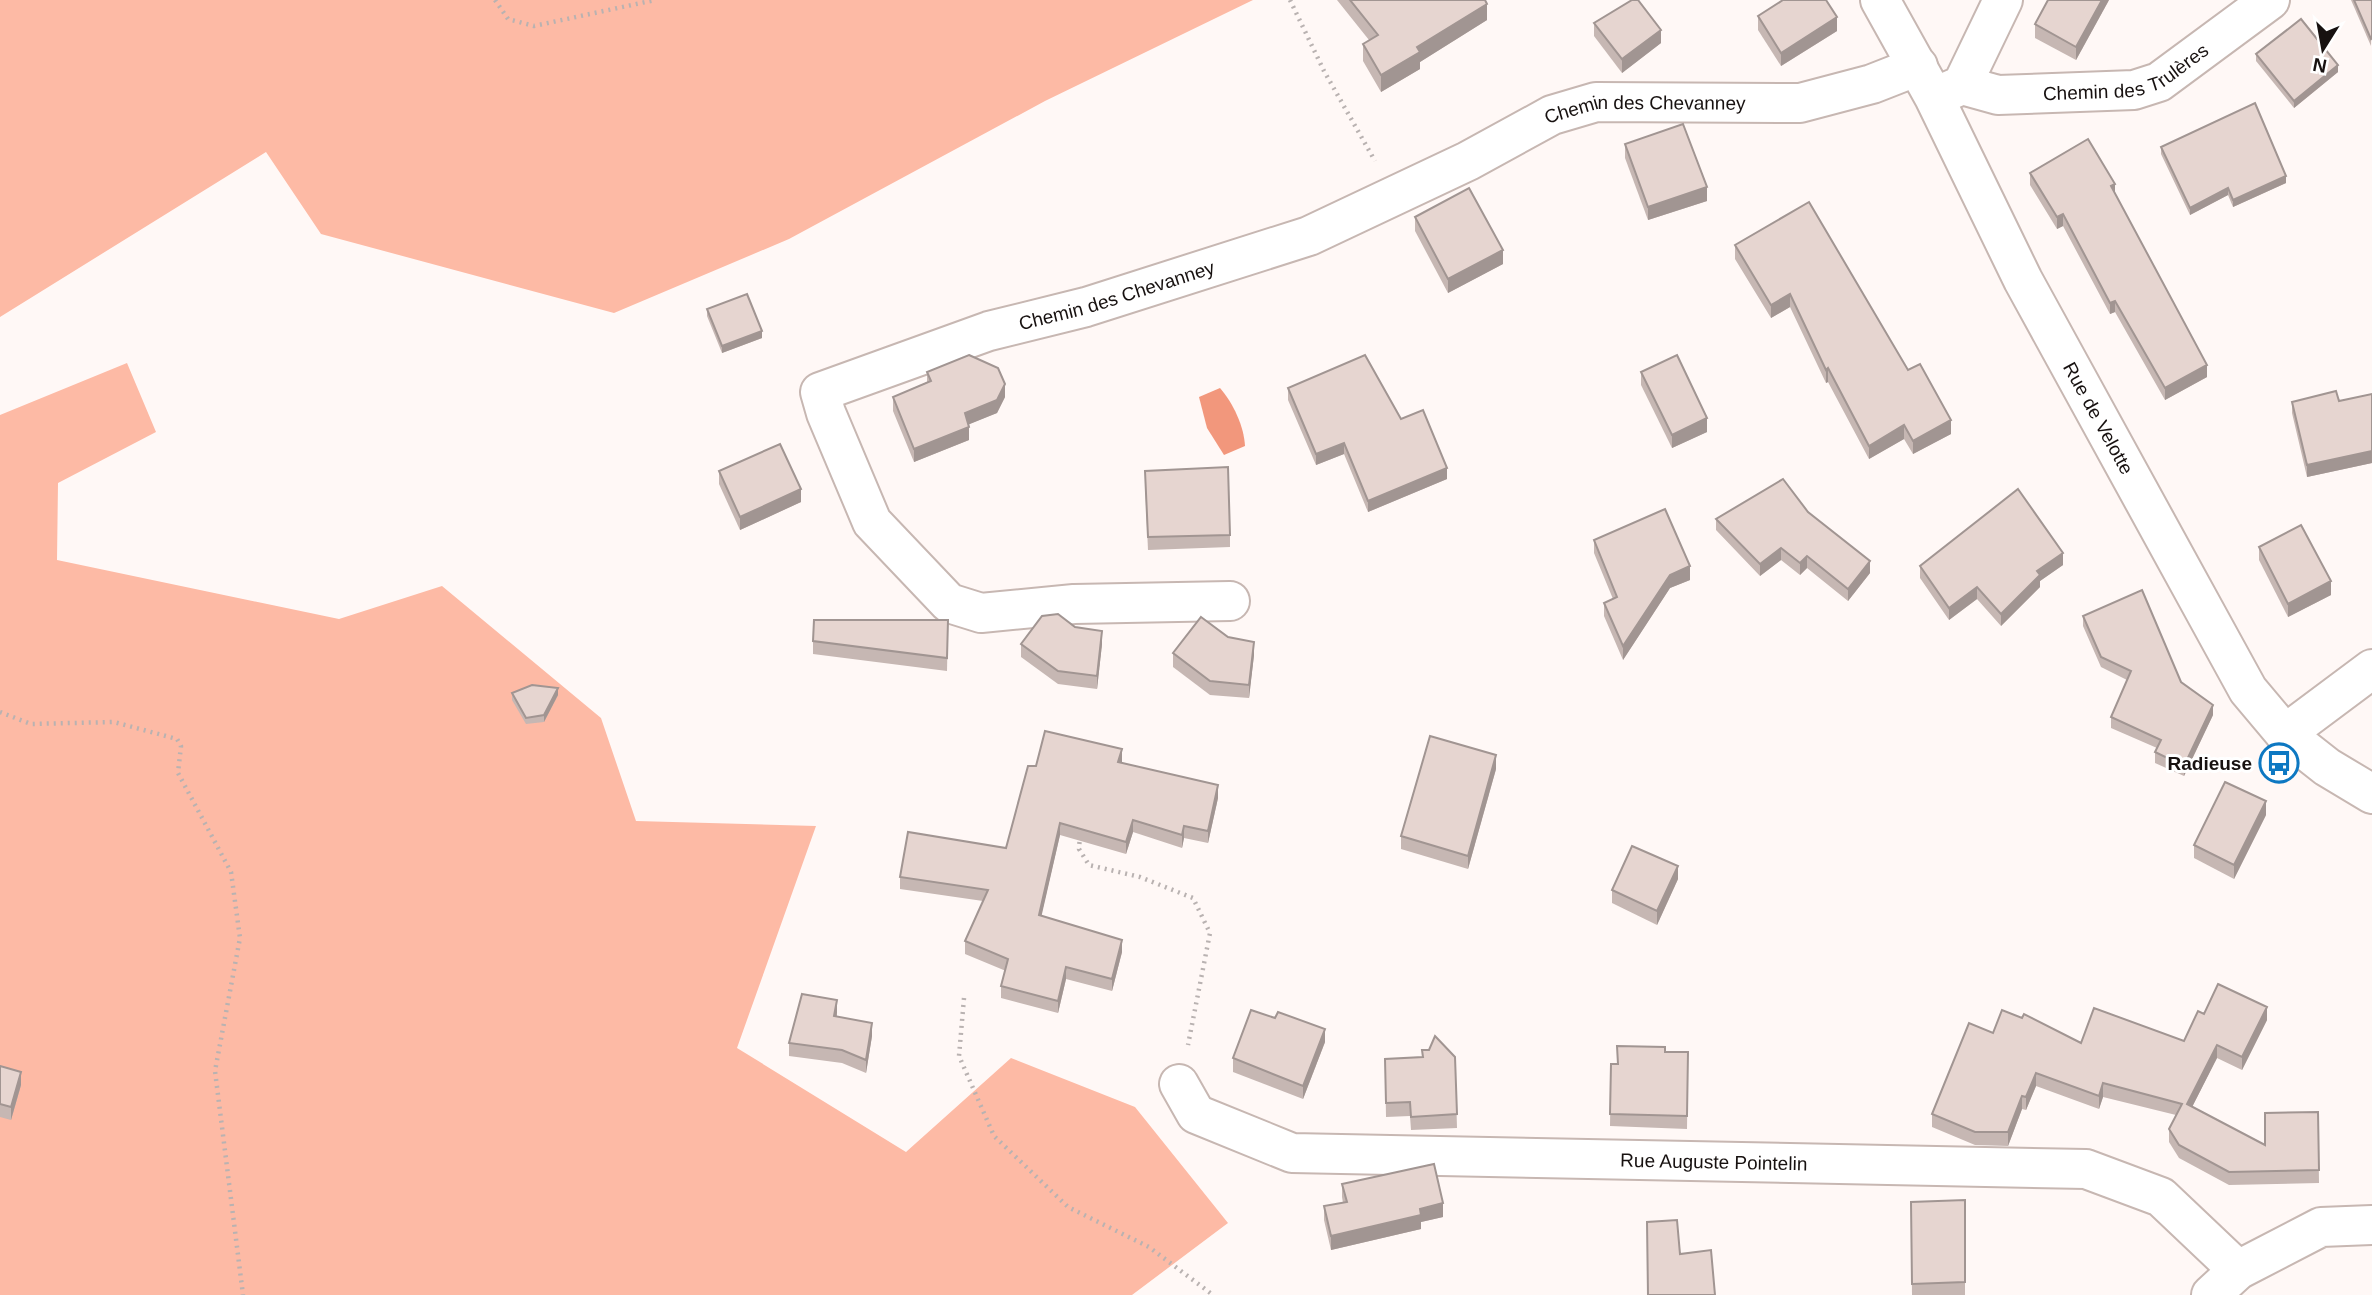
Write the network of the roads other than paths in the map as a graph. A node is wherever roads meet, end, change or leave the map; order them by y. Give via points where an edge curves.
1 (1880, 0) edge
2 (2003, 0) edge
3 (2270, 0) edge
4 (1938, 82) junction
5 (1230, 601) dead end
6 (2372, 668) edge
7 (2286, 734) junction
8 (2372, 794) edge
9 (1179, 1084) road end
10 (2372, 1225) edge
11 (2225, 1283) edge

1 - 4 street, Rue de Velotte
2 - 4 street
3 - 4 street, Chemin des Trulères via 2159,82 2134,90 1998,95
4 - 5 street, Chemin des Chevanney via 1872,84 1800,103 1596,102 1552,115 1468,162 1309,236 1086,307 989,331 820,392 872,522 949,603 981,613 1074,604
4 - 7 street, Rue de Velotte via 2023,280 2248,690
6 - 7 street
7 - 8 street, Rue de Velotte via 2327,767
9 - 11 street, Rue Auguste Pointelin via 1196,1114 1292,1153 2086,1170 2161,1197
10 - 11 street via 2322,1227

